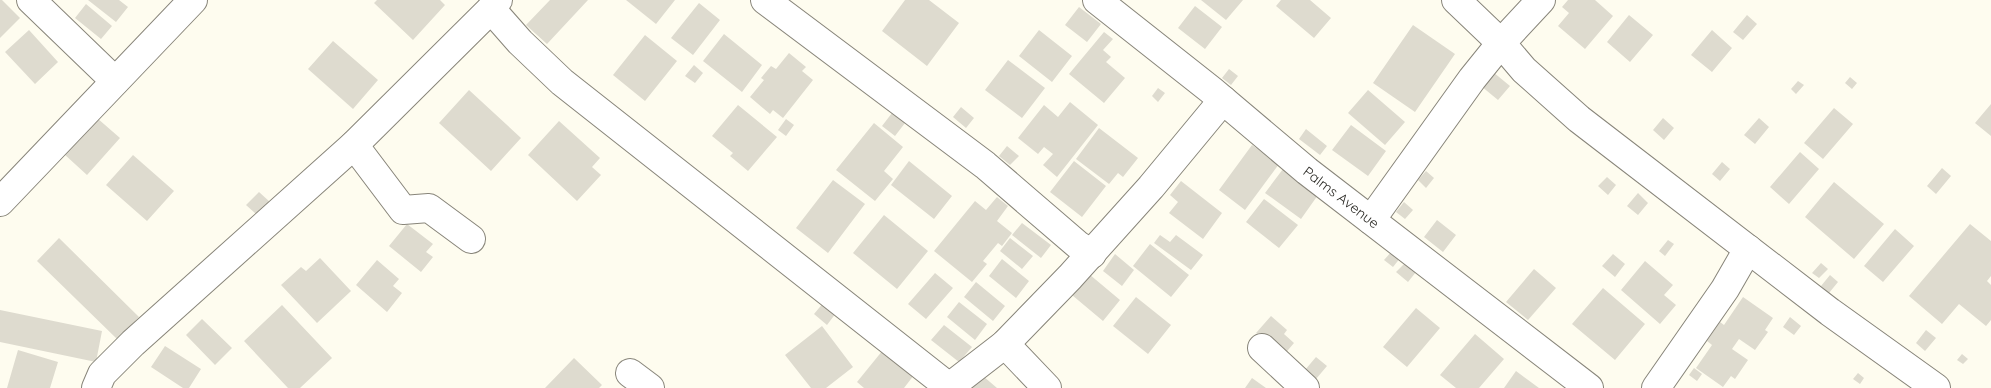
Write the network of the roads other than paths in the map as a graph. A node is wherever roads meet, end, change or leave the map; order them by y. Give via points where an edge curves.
1 (31, 0) edge
2 (193, 0) edge
3 (765, 0) edge
4 (1097, 0) edge
5 (1456, 0) edge
6 (1541, 0) edge
7 (494, 5) edge
8 (1501, 43) junction
9 (115, 81) junction
10 (1223, 100) junction
11 (354, 145) junction
12 (0, 202) edge
13 (1371, 220) junction
14 (471, 239) dead end
15 (1748, 250) junction
16 (1092, 254) junction
17 (1005, 344) junction
18 (1262, 348) dead end
19 (96, 388) edge
20 (948, 388) edge
21 (1047, 388) edge
22 (1304, 388) edge
23 (1590, 388) edge
24 (1656, 388) edge
25 (1936, 388) edge

1 - 9 street
2 - 9 street
3 - 16 street via 984,165
4 - 10 street, Palms Avenue
5 - 8 street
6 - 8 street
7 - 11 street
7 - 20 street via 520,42 562,82
8 - 13 street
8 - 15 street via 1524,70 1579,119
9 - 12 street
10 - 13 street, Palms Avenue
10 - 16 street
11 - 14 street via 403,210 429,208
11 - 19 street via 133,343 102,374
13 - 23 street, Palms Avenue
15 - 24 street
15 - 25 street
16 - 17 street
17 - 20 street
17 - 21 street
18 - 22 street

